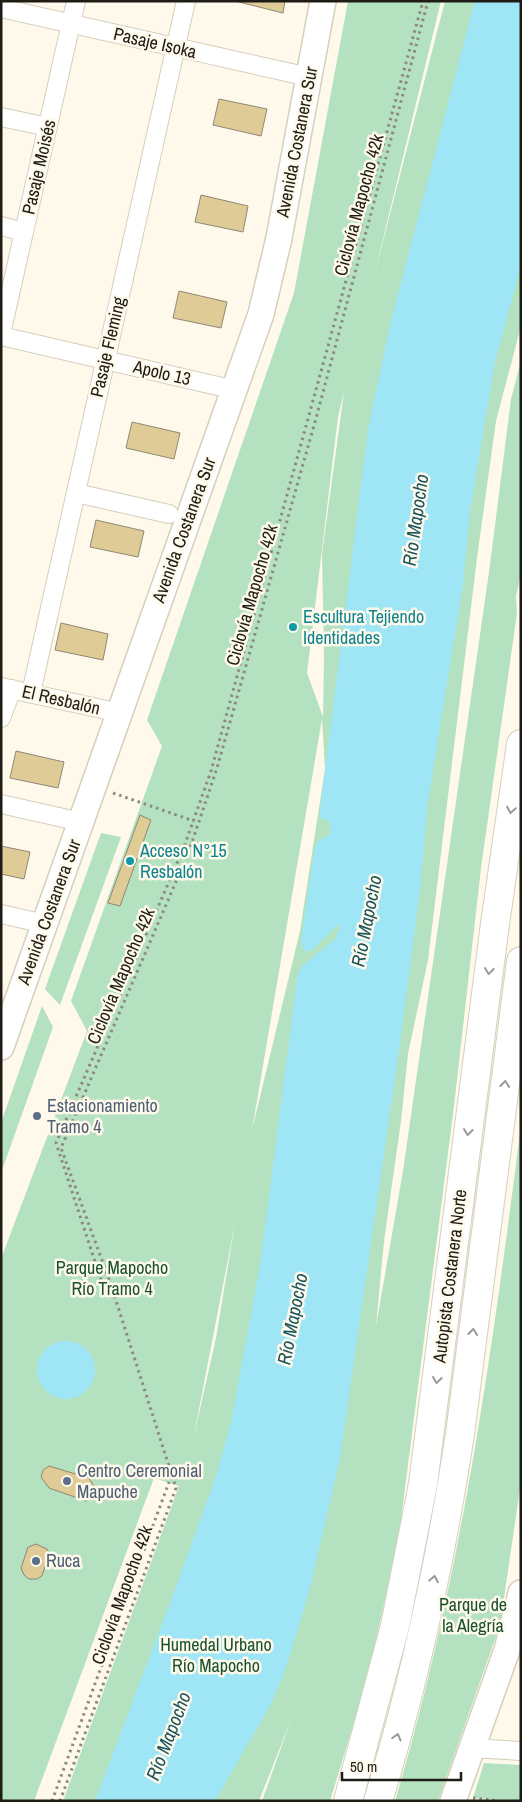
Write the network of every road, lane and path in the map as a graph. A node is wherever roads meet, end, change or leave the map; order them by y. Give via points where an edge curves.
1 (76, 1) edge
2 (186, 1) edge
3 (323, 1) edge
4 (423, 1) edge
5 (428, 1) edge
6 (1, 8) edge
7 (71, 23) junction
8 (176, 47) junction
9 (309, 77) junction
10 (1, 117) edge
11 (48, 127) junction
12 (1, 226) edge
13 (24, 232) junction
14 (1, 335) edge
15 (106, 360) junction
16 (235, 390) junction
17 (76, 494) junction
18 (169, 514) dead end
19 (6, 688) edge
20 (31, 693) junction
21 (120, 713) junction
22 (1, 718) edge
23 (521, 744) edge
24 (112, 792) dead end
25 (1, 804) edge
26 (194, 821) junction
27 (81, 822) junction
28 (198, 823) junction
29 (1, 914) edge
30 (45, 924) junction
31 (521, 961) edge
32 (3, 1035) edge
33 (102, 1286) dead end
34 (168, 1482) dead end
35 (521, 1593) edge
36 (516, 1632) edge
37 (472, 1748) junction
38 (521, 1751) edge
39 (463, 1799) edge
40 (52, 1801) edge
41 (60, 1801) edge
42 (348, 1801) edge
43 (378, 1801) edge
44 (500, 1801) edge

1 - 7 street, Pasaje Moisés
2 - 8 street, Pasaje Fleming
3 - 9 main road, Avenida Costanera Sur
4 - 26 path via 211,771
5 - 28 path, Ciclovía Mapocho 42k via 315,422 217,768
6 - 7 street, Pasaje Isoka
7 - 8 street, Pasaje Isoka
7 - 11 street, Pasaje Moisés
8 - 9 street, Pasaje Isoka
8 - 15 street, Pasaje Fleming
9 - 16 main road, Avenida Costanera Sur via 270,278
10 - 11 street
11 - 13 street, Pasaje Moisés
12 - 13 street
13 - 14 street, Pasaje Moisés
14 - 15 street, Apolo 13
15 - 16 street, Apolo 13
15 - 17 street, Pasaje Fleming
16 - 21 main road, Avenida Costanera Sur
17 - 18 street
17 - 20 street, Pasaje Fleming
19 - 20 street, El Resbalón
19 - 22 street
20 - 21 street, El Resbalón
21 - 27 main road, Avenida Costanera Sur
23 -> 42 highway, Autopista Costanera Norte via 423,1484 391,1641
24 - 26 path
25 - 27 street
26 - 28 path
26 - 33 path via 56,1144
27 - 30 main road, Avenida Costanera Sur
28 - 41 path, Ciclovía Mapocho 42k via 184,863 61,1148 111,1285 176,1488
29 - 30 street
30 - 32 main road, Avenida Costanera Sur
43 -> 31 highway, Autopista Costanera Norte via 414,1672 450,1499
34 - 40 path
35 - 36 main road
36 - 37 main road
37 - 38 street
37 - 39 main road
39 - 44 path

